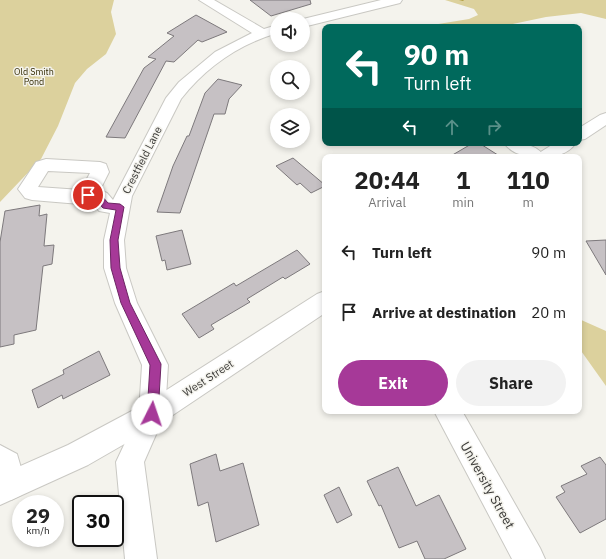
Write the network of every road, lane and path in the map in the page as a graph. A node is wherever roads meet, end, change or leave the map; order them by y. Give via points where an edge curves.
1 (205, 0) edge
2 (396, 0) edge
3 (310, 21) edge
4 (269, 31) edge
5 (606, 118) edge
6 (582, 133) edge
7 (518, 146) edge
8 (562, 146) edge
9 (531, 154) edge
10 (550, 154) edge
11 (88, 195) dead end
12 (120, 207) junction
13 (322, 303) edge
14 (152, 414) junction
15 (449, 414) edge
16 (0, 459) edge
17 (5, 487) edge
18 (141, 559) edge
19 (529, 559) edge

1 - 4 street
2 - 3 street
4 - 12 street, Crestfield Lane via 214,57 184,84 134,173
5 - 6 street
7 - 9 street
8 - 10 street
11 - 12 street via 98,197 106,206
12 - 14 street, Crestfield Lane via 114,240 115,268 126,303 155,364
13 - 14 street, West Street
14 - 17 street, West Street via 78,455
14 - 18 street via 130,462
15 - 19 street, University Street
16 - 17 street via 7,464

